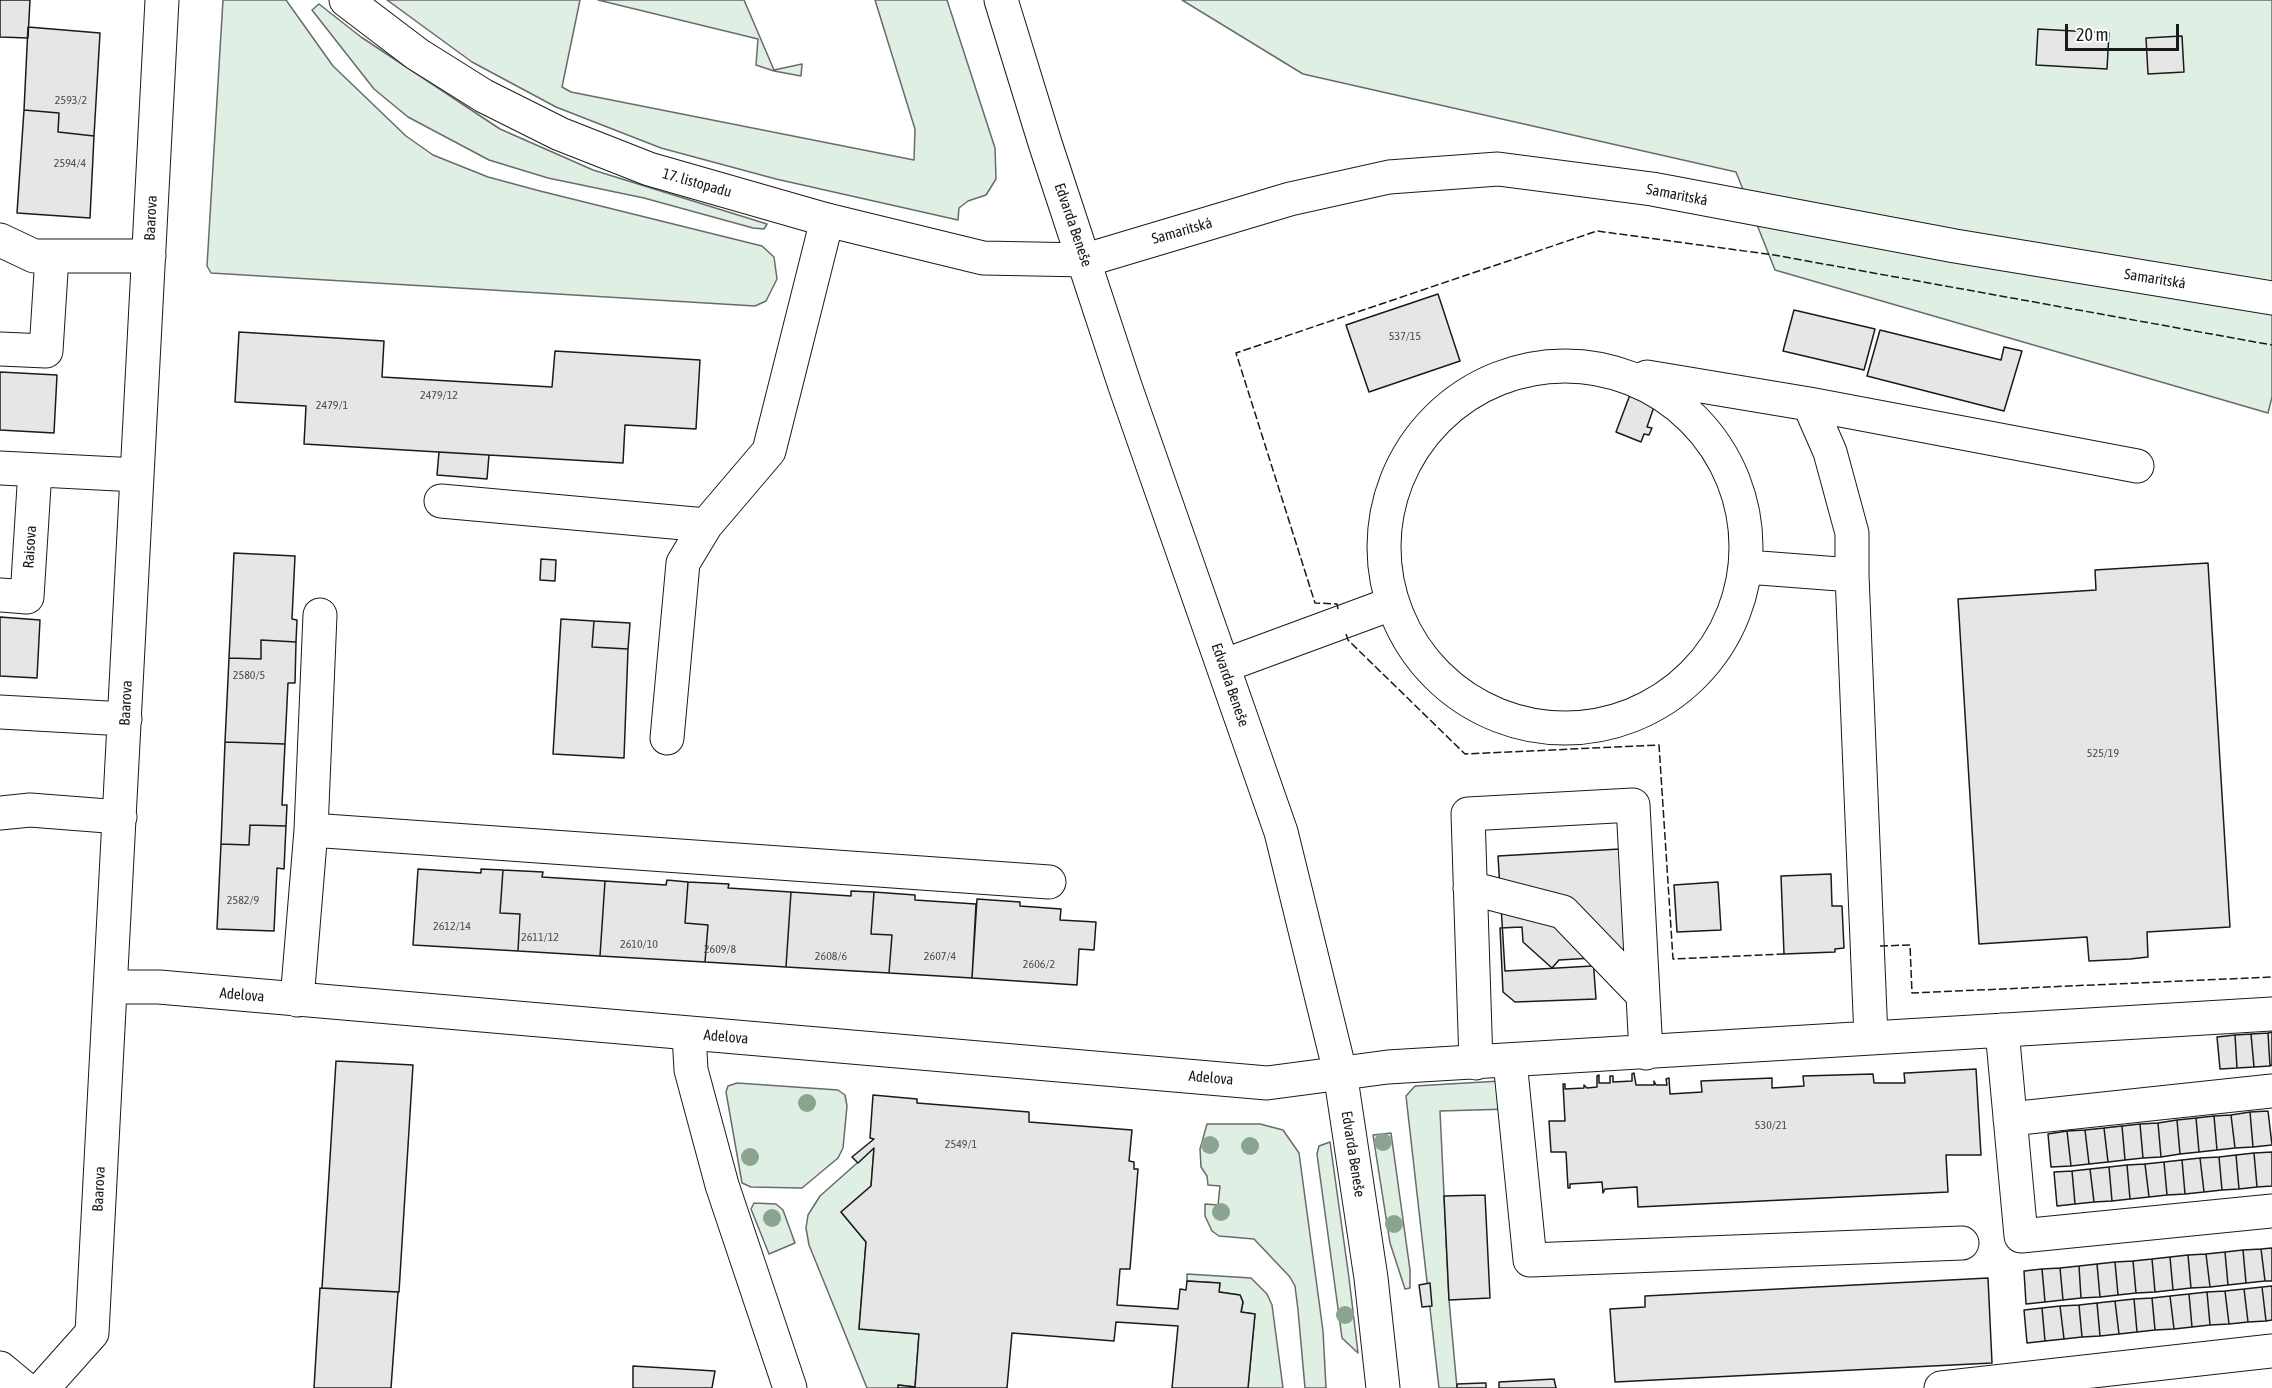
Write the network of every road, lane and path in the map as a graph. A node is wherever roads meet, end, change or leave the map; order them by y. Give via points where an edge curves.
1 (162, 0) edge
2 (346, 0) edge
3 (1001, 0) edge
4 (827, 220) junction
5 (0, 240) edge
6 (52, 256) junction
7 (149, 256) junction
8 (1086, 260) junction
9 (2272, 298) edge
10 (0, 349) edge
11 (1617, 372) junction
12 (1809, 405) junction
13 (2137, 466) dead end
14 (0, 468) edge
15 (35, 470) junction
16 (138, 475) junction
17 (441, 501) dead end
18 (706, 525) junction
19 (1747, 567) junction
20 (1852, 575) junction
21 (0, 595) edge
22 (1391, 604) junction
23 (320, 615) dead end
24 (1223, 666) junction
25 (0, 712) edge
26 (125, 719) junction
27 (667, 738) dead end
28 (0, 813) edge
29 (120, 817) junction
30 (311, 830) junction
31 (1049, 882) dead end
32 (1470, 888) junction
33 (112, 987) junction
34 (1643, 995) junction
35 (297, 1000) junction
36 (2272, 1014) edge
37 (2002, 1030) junction
38 (689, 1034) junction
39 (1871, 1038) junction
40 (1646, 1053) junction
41 (1510, 1061) junction
42 (1476, 1063) junction
43 (1340, 1072) junction
44 (2272, 1091) edge
45 (2010, 1119) junction
46 (2272, 1212) edge
47 (1962, 1243) dead end
48 (2272, 1351) edge
49 (0, 1368) edge
50 (24, 1388) edge
51 (43, 1388) edge
52 (790, 1388) edge
53 (1383, 1388) edge
54 (1941, 1388) edge

1 - 7 street, Baarova
2 - 4 street, 17. listopadu via 426,60 484,96 560,134 649,169
3 - 8 street, Edvarda Beneše
4 - 8 street, 17. listopadu via 983,258
4 - 18 street via 769,451
5 - 6 street via 34,256
6 - 7 street
6 - 10 street via 46,351
7 - 16 street, Baarova
8 - 9 street, Samaritská via 1290,199 1389,177 1498,169 1652,189 1955,246
8 - 24 street, Edvarda Beneše via 1125,386
11 - 12 street
11 - 19 street via 1673,400 1717,446 1743,504
11 - 22 street via 1561,364 1504,374 1454,401 1415,442 1390,492 1382,549
12 - 13 street
12 - 20 street via 1830,452 1852,533
14 - 15 street
15 - 16 street
15 - 21 street, Raisova via 27,597
16 - 26 street, Baarova
17 - 18 street
18 - 27 street via 682,563
19 - 20 street
19 - 22 street via 1730,626 1694,676 1643,711 1584,728 1522,725 1466,700 1420,659
20 - 39 street
22 - 24 street
23 - 30 street
24 - 43 street, Edvarda Beneše via 1281,832
25 - 26 street
26 - 29 street, Baarova
28 - 29 street via 30,810
29 - 33 street, Baarova
30 - 31 street
30 - 35 street
32 - 34 street via 1563,912
32 - 34 street via 1468,814 1633,805
32 - 42 street
33 - 35 street, Adelova via 159,987
33 - 51 street, Baarova via 92,1333
34 - 40 street
35 - 38 street, Adelova
36 - 37 street, Adelova
37 - 39 street, Adelova
37 - 45 street
38 - 43 street, Adelova via 1267,1083
38 - 52 street via 691,1070 722,1185
39 - 40 street, Adelova
40 - 41 street, Adelova
41 - 42 street, Adelova
41 - 47 street via 1530,1260
42 - 43 street, Adelova
43 - 53 street, Edvarda Beneše
44 - 45 street
45 - 46 street via 2021,1236
48 - 54 street
49 - 50 street

